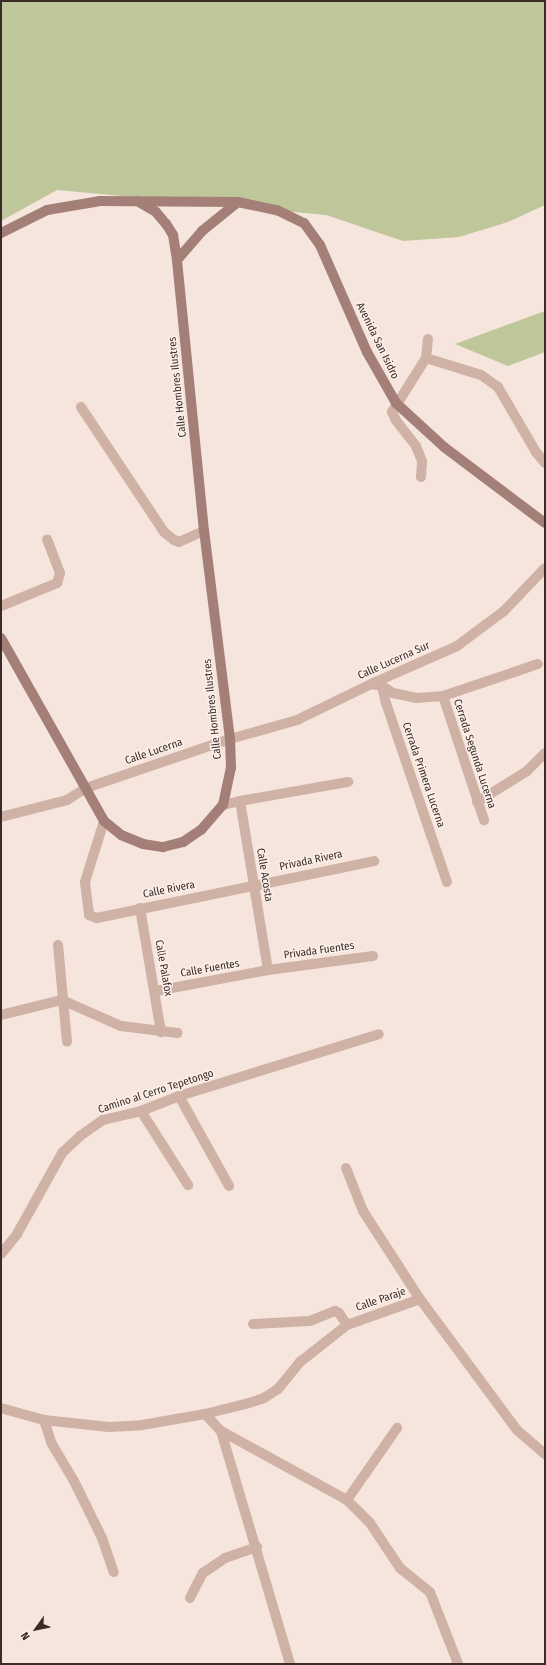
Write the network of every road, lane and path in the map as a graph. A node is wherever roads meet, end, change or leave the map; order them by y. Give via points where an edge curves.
1 (137, 201) junction
2 (238, 202) junction
3 (1, 233) edge
4 (177, 260) junction
5 (428, 339) dead end
6 (426, 358) junction
7 (396, 403) junction
8 (81, 407) dead end
9 (545, 462) edge
10 (422, 477) dead end
11 (545, 524) edge
12 (204, 531) junction
13 (47, 539) dead end
14 (545, 568) edge
15 (1, 606) edge
16 (1, 638) edge
17 (538, 664) dead end
18 (371, 684) junction
19 (382, 686) junction
20 (442, 696) junction
21 (230, 739) junction
22 (545, 753) edge
23 (348, 782) dead end
24 (86, 788) junction
25 (240, 801) junction
26 (477, 802) junction
27 (223, 805) junction
28 (1, 817) edge
29 (484, 820) dead end
30 (104, 821) junction
31 (374, 861) dead end
32 (447, 882) dead end
33 (254, 886) junction
34 (140, 908) junction
35 (58, 945) dead end
36 (373, 956) dead end
37 (268, 970) junction
38 (156, 991) junction
39 (62, 1000) junction
40 (1, 1015) edge
41 (161, 1032) junction
42 (178, 1033) dead end
43 (378, 1034) dead end
44 (67, 1042) dead end
45 (178, 1096) junction
46 (141, 1111) junction
47 (346, 1168) dead end
48 (188, 1185) dead end
49 (229, 1186) dead end
50 (1, 1254) edge
51 (420, 1299) junction
52 (253, 1324) dead end
53 (347, 1325) junction
54 (1, 1408) edge
55 (205, 1414) junction
56 (44, 1420) junction
57 (397, 1428) dead end
58 (221, 1431) junction
59 (545, 1454) edge
60 (347, 1500) junction
61 (258, 1547) junction
62 (114, 1572) dead end
63 (190, 1598) dead end
64 (290, 1664) edge
65 (458, 1664) edge

1 - 2 main road, Avenida San Isidro
1 - 3 main road, Avenida San Isidro via 100,201 47,210
1 - 4 main road, Calle Hombres Ilustres via 156,212 166,224 173,235
2 - 4 main road via 202,231
2 - 7 main road, Avenida San Isidro via 277,210 304,224 308,229 320,245 367,352
4 - 12 main road, Calle Hombres Ilustres
5 - 6 street
6 - 7 street
6 - 9 street via 481,375 498,387 536,452
7 - 10 street via 392,412 416,446 422,461
7 - 11 main road, Avenida San Isidro via 444,447
8 - 12 street via 164,532 179,542
12 - 21 main road, Calle Hombres Ilustres
13 - 15 street via 60,573 57,583
14 - 18 street, Calle Lucerna Sur via 504,611 458,646
16 - 24 main road, Calle Hombres Ilustres
17 - 20 street
18 - 19 street
18 - 21 street, Calle Lucerna Sur via 297,720
19 - 20 street via 393,693 416,698
19 - 32 street, Cerrada Primera Lucerna
20 - 26 street, Cerrada Segunda Lucerna
21 - 24 street, Calle Lucerna
21 - 27 main road, Calle Hombres Ilustres via 231,767
22 - 26 street via 527,771
23 - 25 street
24 - 28 street via 67,800
24 - 30 main road, Calle Hombres Ilustres
25 - 27 street
25 - 33 street, Calle Acosta
26 - 29 street, Cerrada Segunda Lucerna
27 - 30 main road, Calle Hombres Ilustres via 201,830 183,842 163,847 143,844 121,835
30 - 34 street, Calle Rivera via 84,882 89,915 97,918
31 - 33 street, Privada Rivera
33 - 34 street, Calle Rivera
33 - 37 street, Calle Acosta
34 - 38 street, Calle Palafox
35 - 39 street
36 - 37 street, Privada Fuentes
37 - 38 street, Calle Fuentes
38 - 41 street, Calle Palafox
39 - 40 street
39 - 41 street via 121,1026
39 - 44 street
41 - 42 street
43 - 45 street, Camino al Cerro Tepetongo
45 - 46 street, Camino al Cerro Tepetongo
45 - 49 street
46 - 48 street
46 - 50 street, Camino al Cerro Tepetongo via 103,1120 62,1152 17,1234
47 - 51 street via 362,1211
51 - 53 street, Calle Paraje
51 - 59 street, Calle Paraje via 517,1430
52 - 53 street via 310,1321 334,1311 339,1313
53 - 55 street, Calle Paraje via 300,1362 278,1389 264,1398
54 - 56 street, Calle Paraje
55 - 56 street, Calle Paraje via 142,1426 109,1427
55 - 58 street
56 - 62 street via 52,1444 74,1481 102,1538
57 - 60 street
58 - 60 street
58 - 61 street
60 - 65 street via 370,1523 400,1568 430,1592
61 - 63 street via 225,1558 203,1573
61 - 64 street

